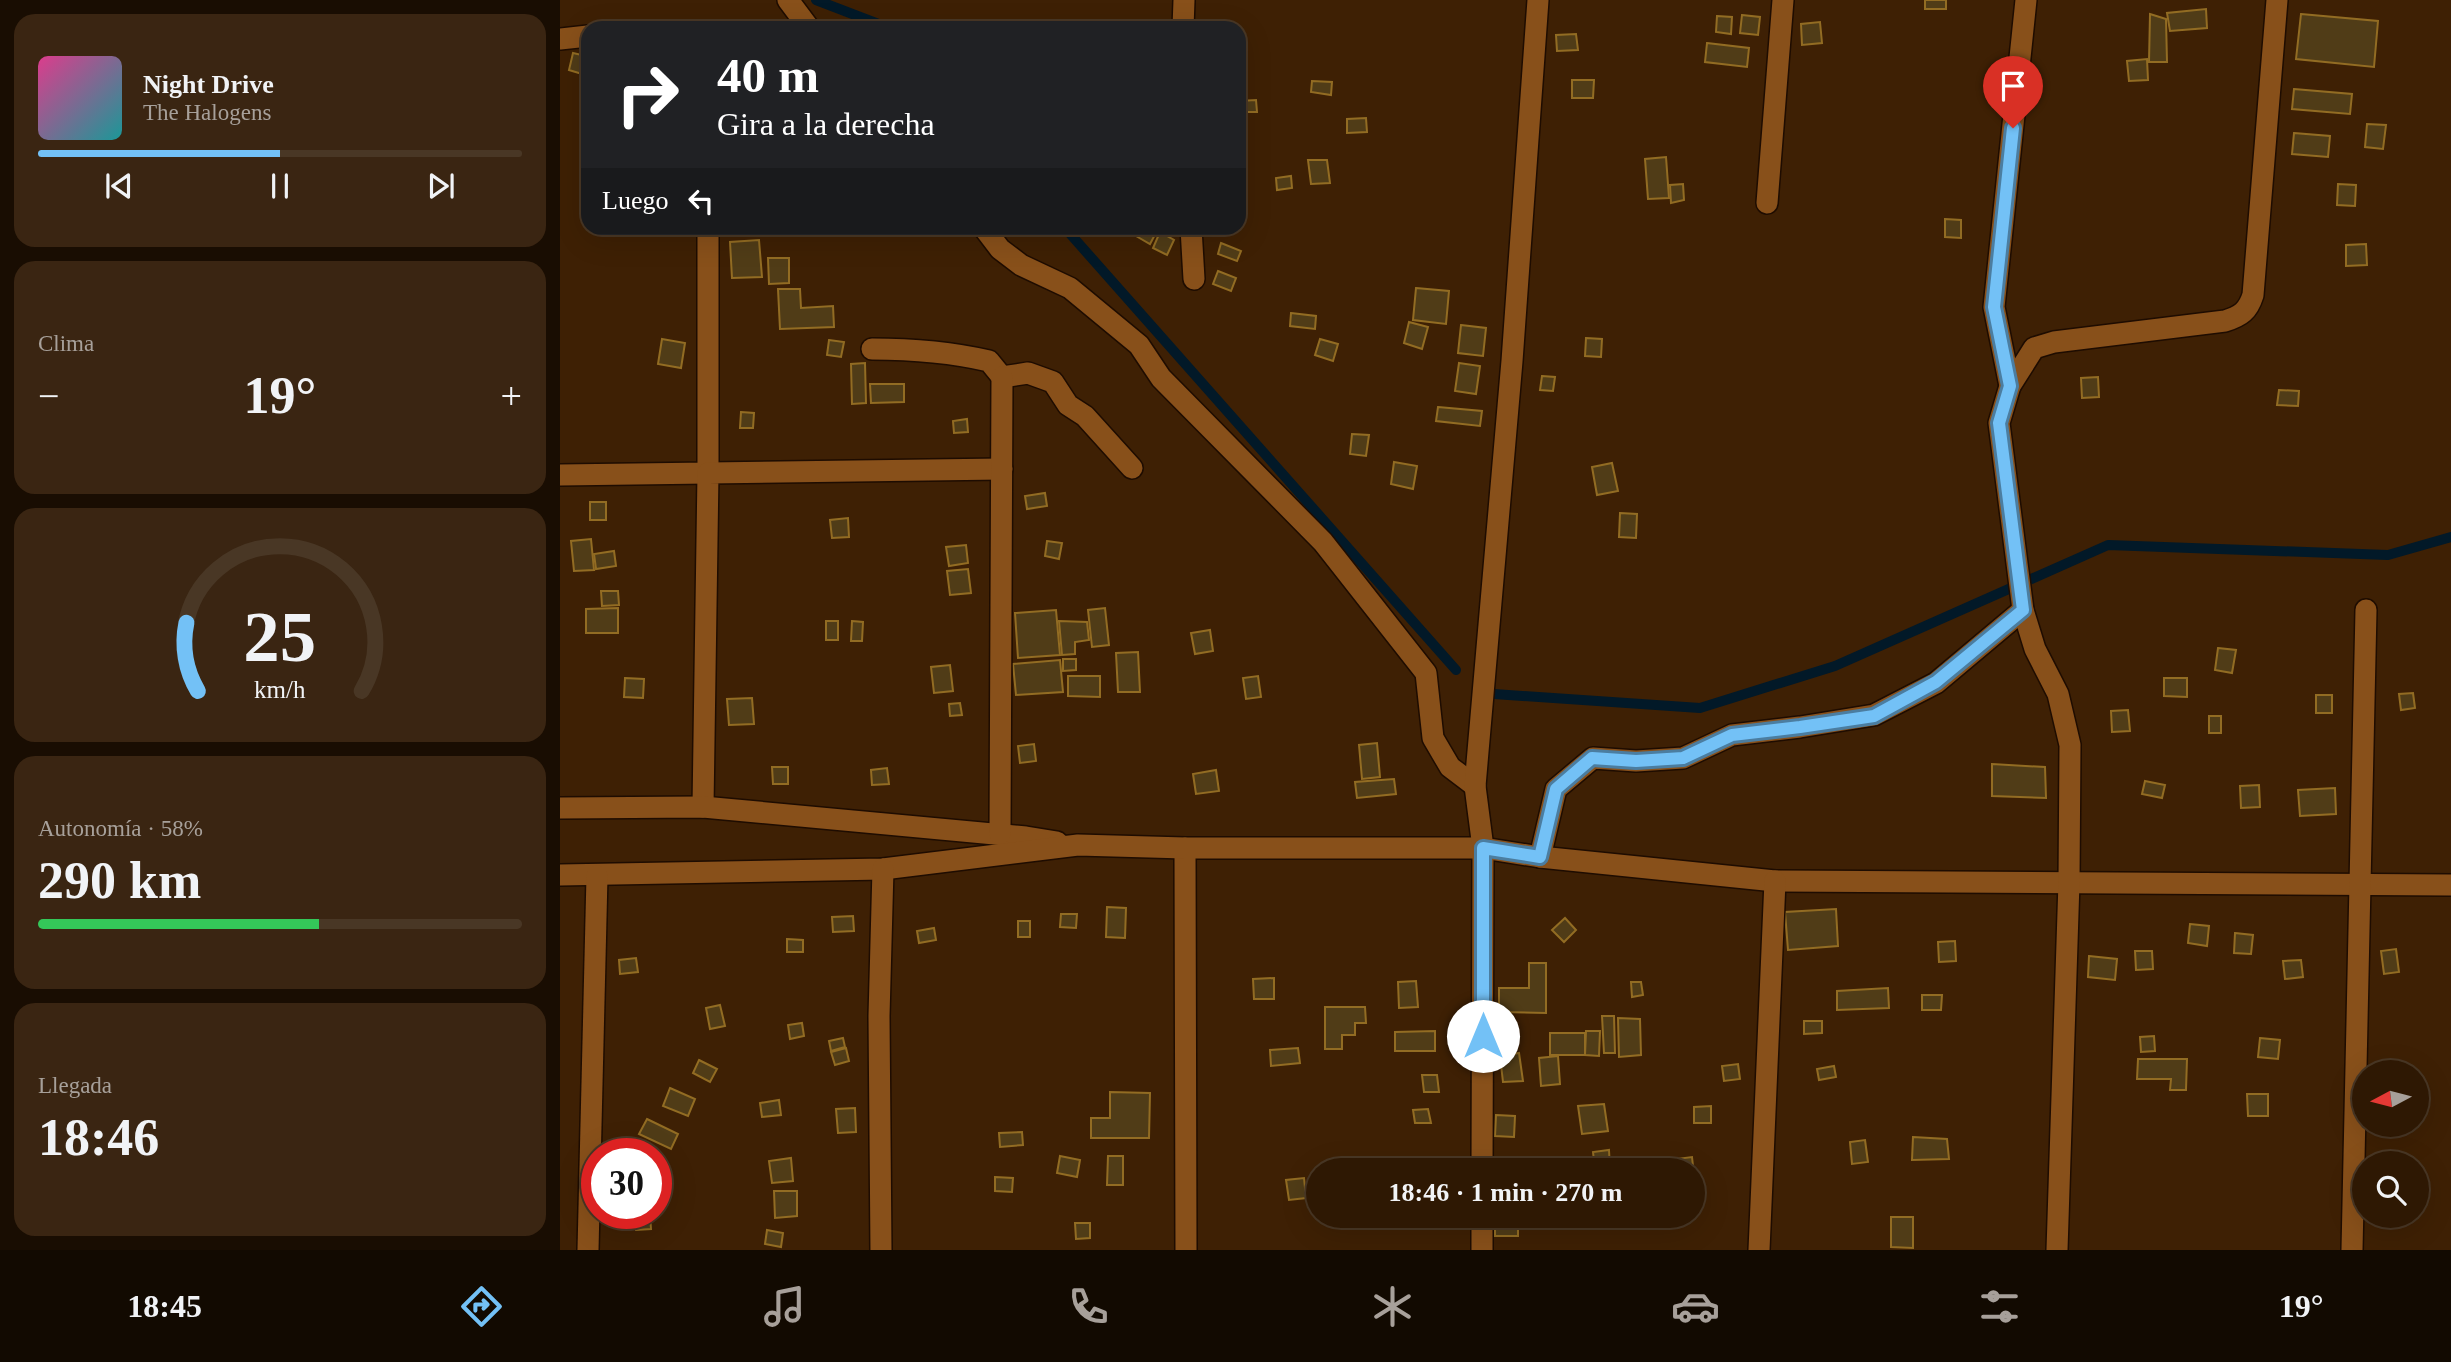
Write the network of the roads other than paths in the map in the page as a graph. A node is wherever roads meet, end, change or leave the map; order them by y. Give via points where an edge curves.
1 (788, 0) edge
2 (1184, 0) edge
3 (1538, 0) edge
4 (1783, 0) edge
5 (2026, 0) edge
6 (2277, 0) edge
7 (804, 21) edge
8 (1183, 21) edge
9 (581, 36) edge
10 (560, 38) edge
11 (1767, 203) dead end
12 (708, 235) edge
13 (989, 235) edge
14 (1191, 235) edge
15 (1194, 279) dead end
16 (872, 349) dead end
17 (1002, 377) junction
18 (2010, 386) junction
19 (1132, 468) dead end
20 (1002, 469) junction
21 (708, 473) junction
22 (560, 475) edge
23 (2022, 603) junction
24 (2366, 610) dead end
25 (1475, 786) junction
26 (703, 807) junction
27 (560, 808) edge
28 (1000, 834) junction
29 (1078, 845) junction
30 (1185, 848) junction
31 (1483, 848) junction
32 (1540, 857) junction
33 (883, 869) junction
34 (560, 876) edge
35 (597, 876) junction
36 (1775, 881) junction
37 (2069, 882) junction
38 (2360, 884) junction
39 (2451, 885) edge
40 (1482, 1158) edge
41 (1482, 1228) edge
42 (588, 1250) edge
43 (881, 1250) edge
44 (1185, 1250) edge
45 (1482, 1250) edge
46 (1759, 1250) edge
47 (2057, 1250) edge
48 (2352, 1250) edge

1 - 7 street
2 - 8 street
3 - 25 street
4 - 11 street
5 - 18 street via 1994,307
6 - 18 street via 2249,308 2225,321 2034,348
9 - 10 street
12 - 21 street
13 - 25 street via 1010,257 1070,288 1139,345 1161,379 1323,542 1426,673 1433,738 1450,766
14 - 15 street
16 - 17 street via 936,351 989,360
17 - 19 street via 1028,373 1053,382 1068,405 1085,416
17 - 20 street
18 - 23 street via 1999,423
20 - 21 street
20 - 28 street
21 - 22 street
21 - 26 street
23 - 32 street via 1936,682 1874,716 1732,735 1683,758 1592,758 1556,789
23 - 37 street via 2035,649 2058,694 2070,745
24 - 38 street
25 - 31 street
26 - 27 street
26 - 28 street
28 - 29 street
29 - 30 street
29 - 33 street
30 - 31 street
30 - 44 street
31 - 32 street
31 - 40 street
32 - 36 street
33 - 35 street
33 - 43 street
34 - 35 street
35 - 42 street
36 - 37 street
36 - 46 street
37 - 38 street
37 - 47 street
38 - 39 street
38 - 48 street
41 - 45 street

